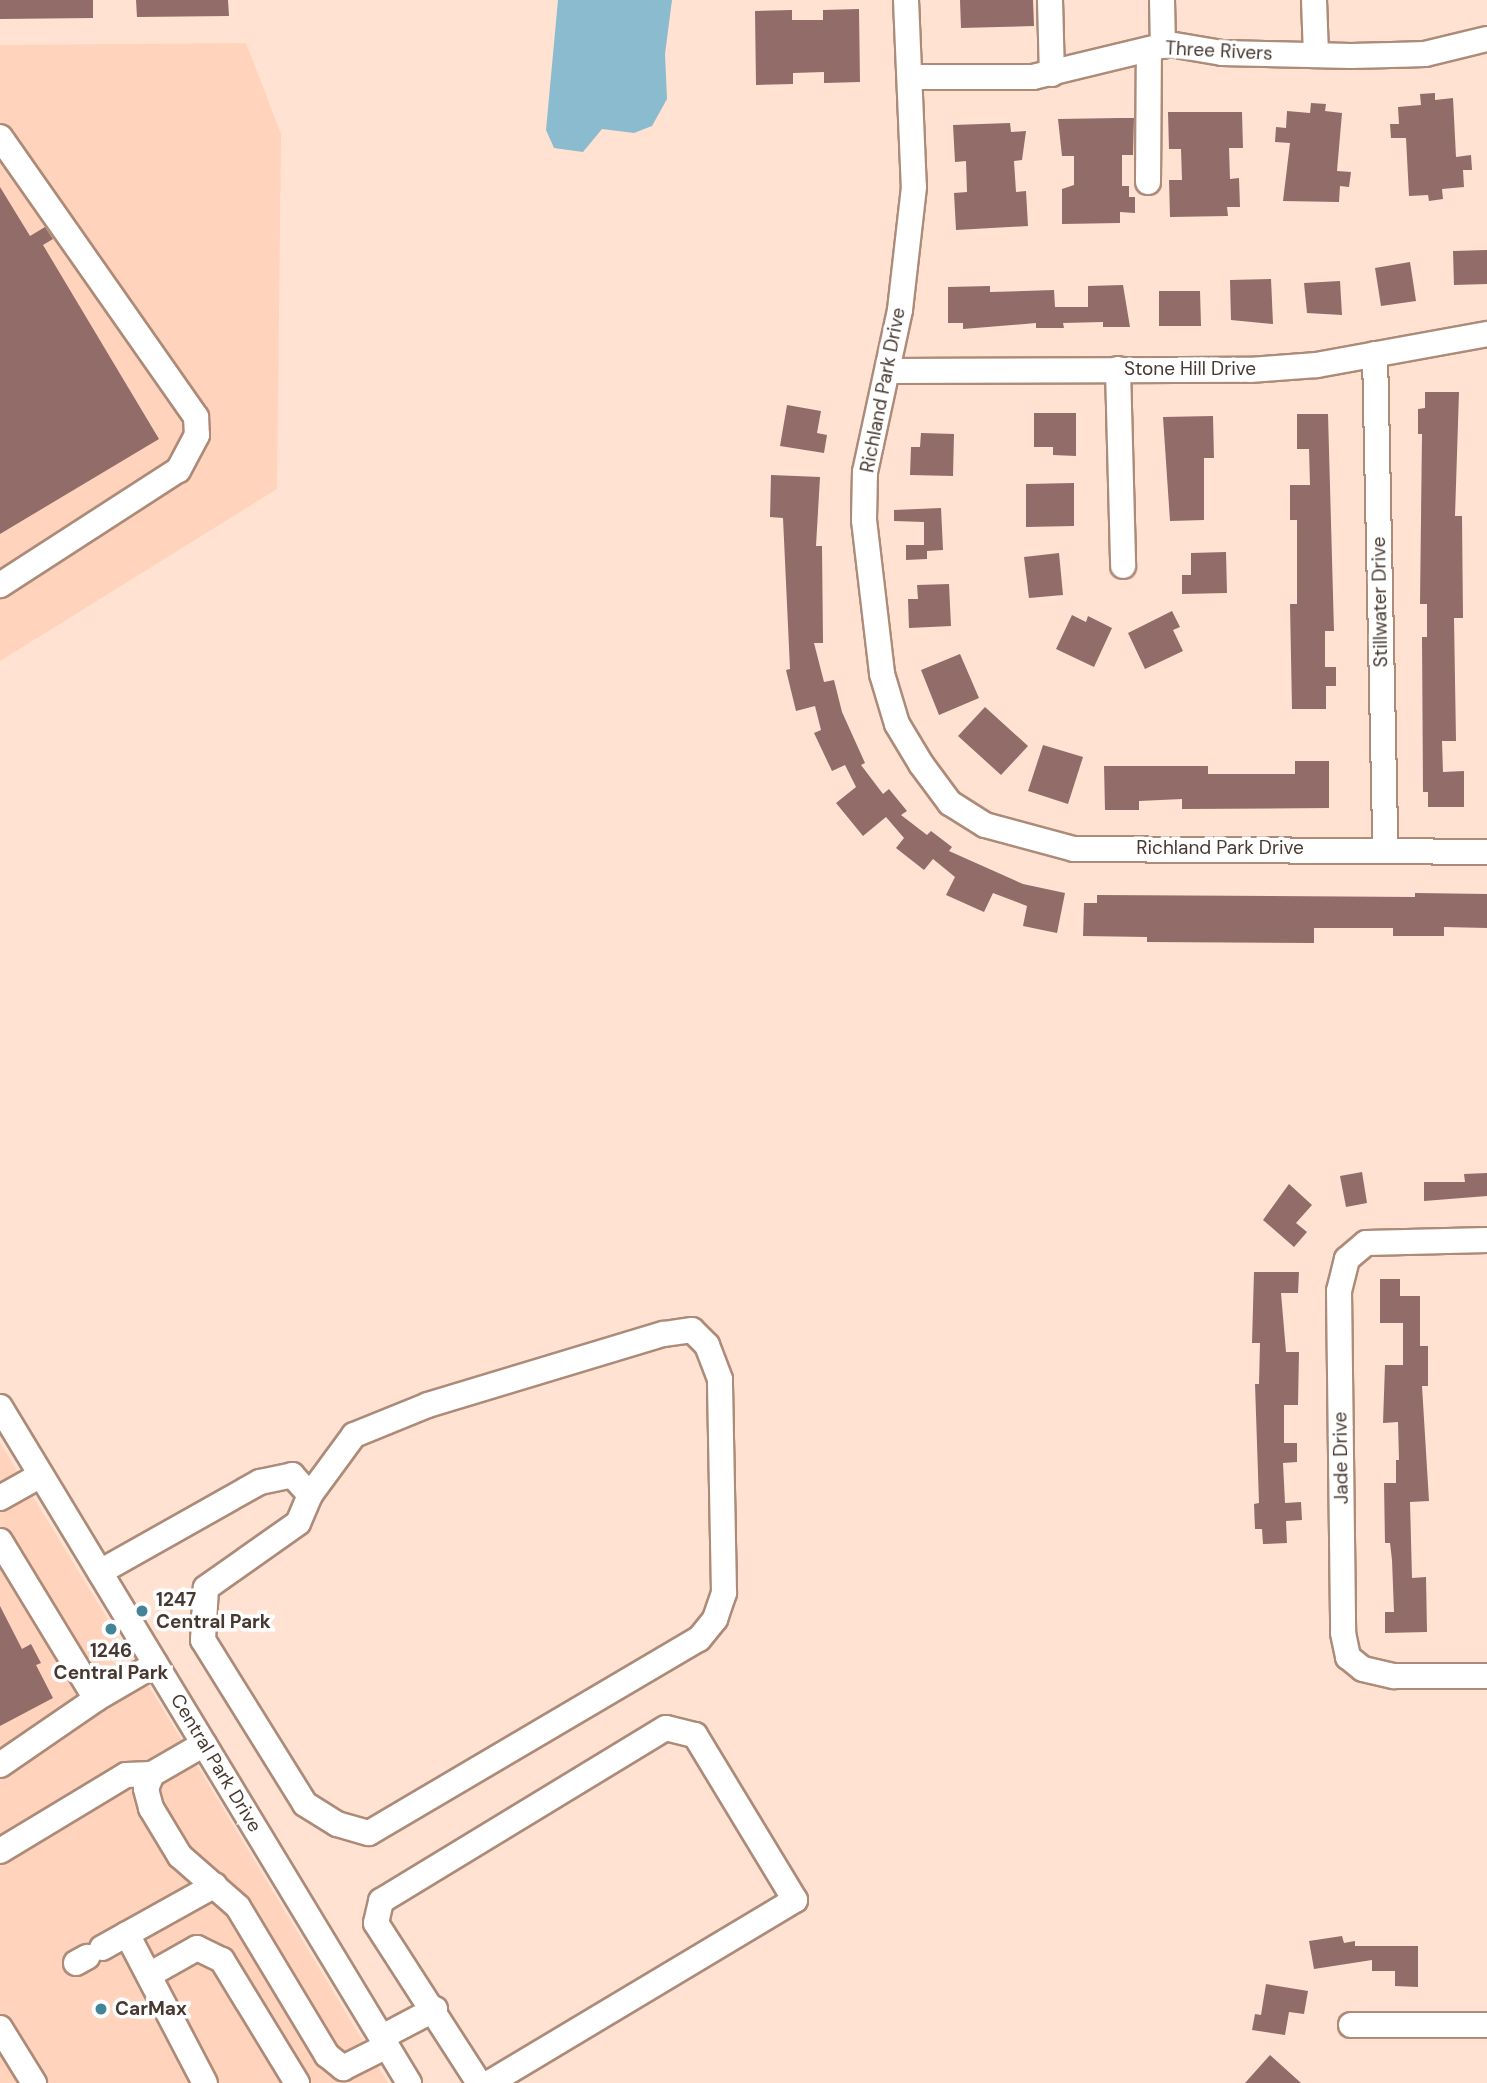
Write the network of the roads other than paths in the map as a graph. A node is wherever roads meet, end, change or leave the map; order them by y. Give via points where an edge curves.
1 (906, 0) edge
2 (1050, 0) edge
3 (1162, 0) edge
4 (1314, 0) edge
5 (1487, 39) edge
6 (1156, 48) junction
7 (1315, 55) junction
8 (1052, 74) junction
9 (911, 77) junction
10 (0, 137) edge
11 (1148, 182) dead end
12 (1487, 334) edge
13 (1375, 354) junction
14 (1118, 369) junction
15 (889, 371) junction
16 (1123, 566) dead end
17 (0, 586) edge
18 (1385, 850) junction
19 (1487, 852) edge
20 (1487, 1240) edge
21 (0, 1407) edge
22 (41, 1475) junction
23 (310, 1494) junction
24 (0, 1498) edge
25 (0, 1541) edge
26 (100, 1572) junction
27 (156, 1664) junction
28 (1487, 1676) edge
29 (96, 1699) junction
30 (204, 1744) junction
31 (0, 1765) edge
32 (152, 1774) junction
33 (0, 1851) edge
34 (215, 1885) junction
35 (127, 1934) junction
36 (88, 1956) dead end
37 (149, 1975) junction
38 (435, 2009) junction
39 (1351, 2025) dead end
40 (1487, 2025) edge
41 (0, 2028) edge
42 (384, 2042) junction
43 (34, 2083) edge
44 (205, 2083) edge
45 (297, 2083) edge
46 (409, 2083) edge
47 (480, 2083) edge
48 (489, 2083) edge

1 - 9 street, Richland Park Drive
2 - 8 street
3 - 6 street
4 - 7 street
5 - 7 street, Three Rivers via 1425,54
6 - 7 street, Three Rivers
6 - 8 street, Three Rivers
6 - 11 street
8 - 9 street, Three Rivers
9 - 15 street, Richland Park Drive via 914,187
10 - 17 street via 191,410 197,435 178,470
12 - 13 street, Stone Hill Drive
13 - 14 street, Stone Hill Drive via 1317,365 1250,370
13 - 18 street, Stillwater Drive
14 - 15 street, Stone Hill Drive
14 - 16 street
15 - 18 street, Richland Park Drive via 865,472 864,520 873,623 881,674 897,724 950,803 985,825 1074,849
18 - 19 street, Richland Park Drive
20 - 28 street, Jade Drive via 1366,1243 1347,1259 1339,1291 1343,1633 1348,1657 1363,1669 1394,1676
21 - 22 street, Central Park Drive
22 - 24 street
22 - 26 street, Central Park Drive
23 - 23 street via 354,1435 441,1401 663,1334 692,1330 707,1345 720,1379 724,1593 715,1619 699,1639 369,1833 337,1824 305,1804 202,1640 206,1588 298,1523
23 - 26 street via 292,1475 260,1482
25 - 29 street
26 - 27 street, Central Park Drive
27 - 29 street
27 - 30 street, Central Park Drive
29 - 31 street
30 - 32 street
30 - 42 street, Central Park Drive
32 - 33 street via 126,1775
32 - 34 street via 146,1789 152,1808 180,1856
34 - 35 street
34 - 42 street via 238,1907 327,2055 343,2068
35 - 36 street
35 - 37 street
37 - 44 street
37 - 45 street via 197,1948 222,1960
38 - 42 street
38 - 47 street
38 - 48 street via 376,1923 381,1900 666,1728 695,1735 795,1900
39 - 40 street
41 - 43 street
42 - 46 street, Central Park Drive

